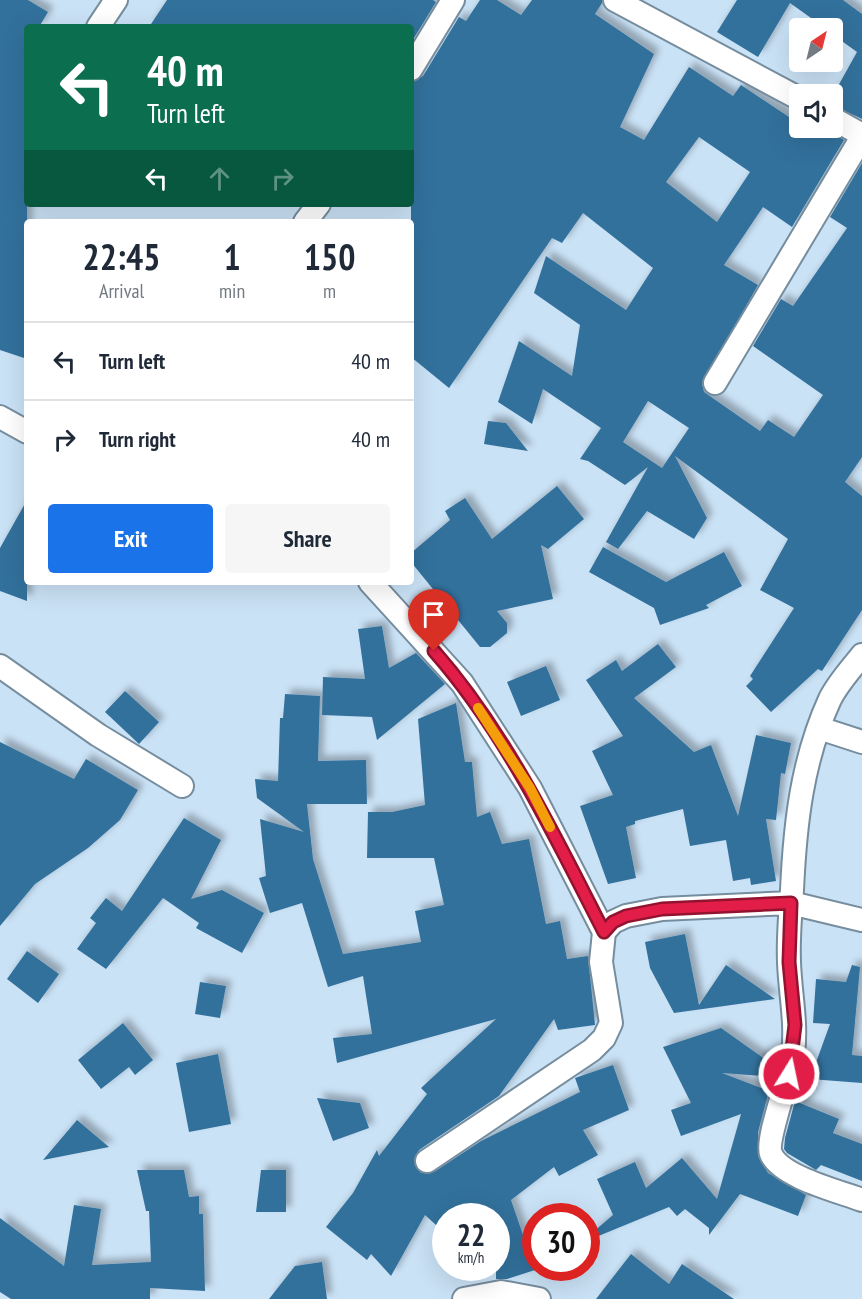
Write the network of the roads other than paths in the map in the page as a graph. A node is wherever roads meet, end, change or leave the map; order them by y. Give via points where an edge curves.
1 (116, 0) edge
2 (453, 0) edge
3 (615, 0) edge
4 (100, 24) edge
5 (414, 64) edge
6 (789, 93) edge
7 (843, 125) edge
8 (862, 136) edge
9 (317, 207) edge
10 (307, 219) edge
11 (715, 383) dead end
12 (0, 417) edge
13 (24, 430) edge
14 (373, 585) edge
15 (862, 655) edge
16 (0, 666) edge
17 (819, 729) junction
18 (862, 742) edge
19 (182, 786) dead end
20 (791, 903) junction
21 (862, 920) edge
22 (604, 932) junction
23 (427, 1161) dead end
24 (862, 1200) edge
25 (464, 1299) edge
26 (539, 1299) edge

1 - 4 street
2 - 5 street
3 - 6 street
7 - 8 street
8 - 11 street
9 - 10 street
12 - 13 street
14 - 22 street via 462,683 530,788
15 - 17 street via 831,698
16 - 19 street via 98,735
17 - 18 street
17 - 20 street via 796,819
20 - 21 street
20 - 22 street via 662,909 626,916
20 - 24 street via 789,954 794,1054 769,1151 774,1161 794,1174
22 - 23 street via 601,962 611,1023 604,1038 592,1050
25 - 26 street via 501,1292

